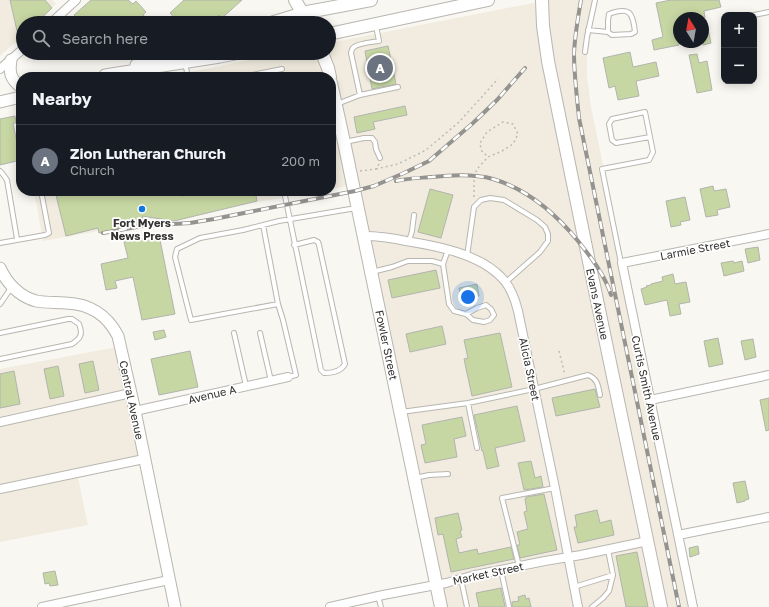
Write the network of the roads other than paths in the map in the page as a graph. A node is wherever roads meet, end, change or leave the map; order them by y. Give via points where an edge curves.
1 (76, 0) edge
2 (295, 0) edge
3 (371, 0) edge
4 (488, 0) edge
5 (542, 0) edge
6 (594, 0) edge
7 (769, 12) edge
8 (757, 14) edge
9 (59, 16) edge
10 (304, 16) edge
11 (312, 16) edge
12 (375, 24) junction
13 (588, 30) junction
14 (336, 32) edge
15 (608, 32) junction
16 (586, 52) dead end
17 (16, 55) edge
18 (11, 60) junction
19 (134, 60) edge
20 (178, 60) edge
21 (187, 60) edge
22 (325, 60) edge
23 (0, 69) edge
24 (282, 69) dead end
25 (110, 72) edge
26 (121, 72) edge
27 (188, 72) edge
28 (267, 72) edge
29 (329, 72) edge
30 (16, 83) edge
31 (398, 87) dead end
32 (360, 95) junction
33 (16, 98) edge
34 (0, 102) edge
35 (336, 104) joint
36 (650, 137) junction
37 (344, 142) junction
38 (380, 158) road end
39 (0, 171) edge
40 (42, 196) edge
41 (285, 196) edge
42 (358, 208) junction
43 (414, 214) dead end
44 (289, 219) junction
45 (262, 225) junction
46 (769, 234) edge
47 (364, 236) junction
48 (18, 240) junction
49 (409, 241) junction
50 (0, 243) edge
51 (294, 245) junction
52 (448, 250) junction
53 (467, 256) junction
54 (622, 263) junction
55 (443, 264) junction
56 (0, 268) edge
57 (372, 272) junction
58 (506, 282) junction
59 (12, 286) junction
60 (0, 304) edge
61 (278, 304) junction
62 (466, 314) junction
63 (0, 333) edge
64 (234, 333) dead end
65 (260, 333) dead end
66 (0, 359) edge
67 (769, 375) edge
68 (288, 377) joint
69 (271, 381) junction
70 (246, 386) junction
71 (534, 389) junction
72 (131, 393) junction
73 (600, 395) dead end
74 (650, 400) junction
75 (468, 402) junction
76 (135, 411) junction
77 (401, 412) junction
78 (0, 422) edge
79 (477, 448) dead end
80 (144, 459) junction
81 (448, 474) dead end
82 (414, 478) junction
83 (555, 488) junction
84 (0, 489) edge
85 (769, 518) edge
86 (678, 535) junction
87 (648, 541) junction
88 (608, 550) junction
89 (568, 558) junction
90 (520, 566) junction
91 (501, 570) junction
92 (613, 575) junction
93 (461, 579) junction
94 (169, 580) junction
95 (436, 585) junction
96 (574, 587) junction
97 (378, 596) junction
98 (42, 607) edge
99 (175, 607) edge
100 (330, 607) edge
101 (381, 607) edge
102 (441, 607) edge
103 (467, 607) edge
104 (509, 607) edge
105 (578, 607) edge
106 (592, 607) edge
107 (661, 607) edge
108 (693, 607) edge

1 - 9 street
2 - 10 main road
3 - 11 main road
4 - 12 main road
5 - 87 main road, Evans Avenue via 548,61
6 - 13 lane
7 - 8 lane
12 - 14 main road
12 - 32 lane via 379,41 354,46 351,53
13 - 15 lane
13 - 16 lane
15 - 15 lane via 612,35 635,32 632,14 626,11 609,14
17 - 18 street
18 - 23 street
18 - 30 street via 10,74
19 - 25 street
20 - 26 street
21 - 27 lane
22 - 29 main road
24 - 28 lane
31 - 32 lane
32 - 35 lane
33 - 34 street
35 - 37 main road, Fowler Street
36 - 36 lane via 645,112 612,119 609,124 612,140 616,142
36 - 54 lane, Curtis Smith Avenue via 653,152 649,160 602,169
37 - 38 lane via 372,138
37 - 42 main road, Fowler Street
39 - 48 lane via 7,180
40 - 48 lane via 49,233
41 - 44 lane
42 - 44 lane
42 - 47 main road, Fowler Street
43 - 49 lane
44 - 45 lane
44 - 51 lane
45 - 61 lane
45 - 61 lane via 200,238 177,249 175,257 191,320
46 - 54 street, Larmie Street
47 - 49 street, Alicia Street
47 - 57 main road, Fowler Street
48 - 50 lane
49 - 52 street, Alicia Street
51 - 51 lane via 321,370 324,373 340,370 345,364 318,242 314,240
52 - 53 street, Alicia Street
52 - 55 lane
53 - 58 street, Alicia Street via 488,266
53 - 58 lane via 474,207 481,200 504,200 537,220 548,234 548,240 540,252
54 - 74 street, Curtis Smith Avenue
55 - 57 lane via 432,260 408,261 392,268
55 - 62 lane via 449,304 454,311
56 - 59 street, Central Avenue
57 - 77 main road, Fowler Street
58 - 71 street, Alicia Street via 514,297
59 - 60 lane
59 - 72 street, Central Avenue via 34,300 80,304 106,318 118,336
61 - 68 lane via 296,375
62 - 62 lane via 473,320 484,322 494,315 491,308 486,305
63 - 66 lane via 72,320 79,324 81,333 80,338 72,344
64 - 70 lane
65 - 69 lane
67 - 74 street
68 - 69 street, Avenue A
69 - 70 street, Avenue A
70 - 76 street, Avenue A
71 - 73 lane via 588,375 594,377
71 - 75 lane
71 - 83 street, Alicia Street
72 - 76 street, Central Avenue
72 - 78 street
74 - 86 street, Curtis Smith Avenue
75 - 77 lane
75 - 79 lane
76 - 80 street, Central Avenue
77 - 82 main road, Fowler Street
80 - 84 street
80 - 94 street, Central Avenue
81 - 82 lane
82 - 95 main road, Fowler Street
83 - 89 street, Alicia Street
83 - 90 lane via 502,498
85 - 86 street
86 - 108 street, Curtis Smith Avenue
87 - 88 street, Market Street
87 - 107 main road, Evans Avenue
88 - 89 street, Market Street
88 - 92 lane
89 - 90 street, Market Street
89 - 96 street, Alicia Street
90 - 91 street, Market Street
91 - 93 street, Market Street
91 - 104 lane
92 - 96 lane
92 - 106 lane via 609,591
93 - 95 street, Market Street
93 - 103 lane
94 - 98 street
94 - 99 street, Central Avenue
95 - 97 street, Market Street
95 - 102 main road, Fowler Street
96 - 105 street, Alicia Street
97 - 100 street, Market Street
97 - 101 lane

